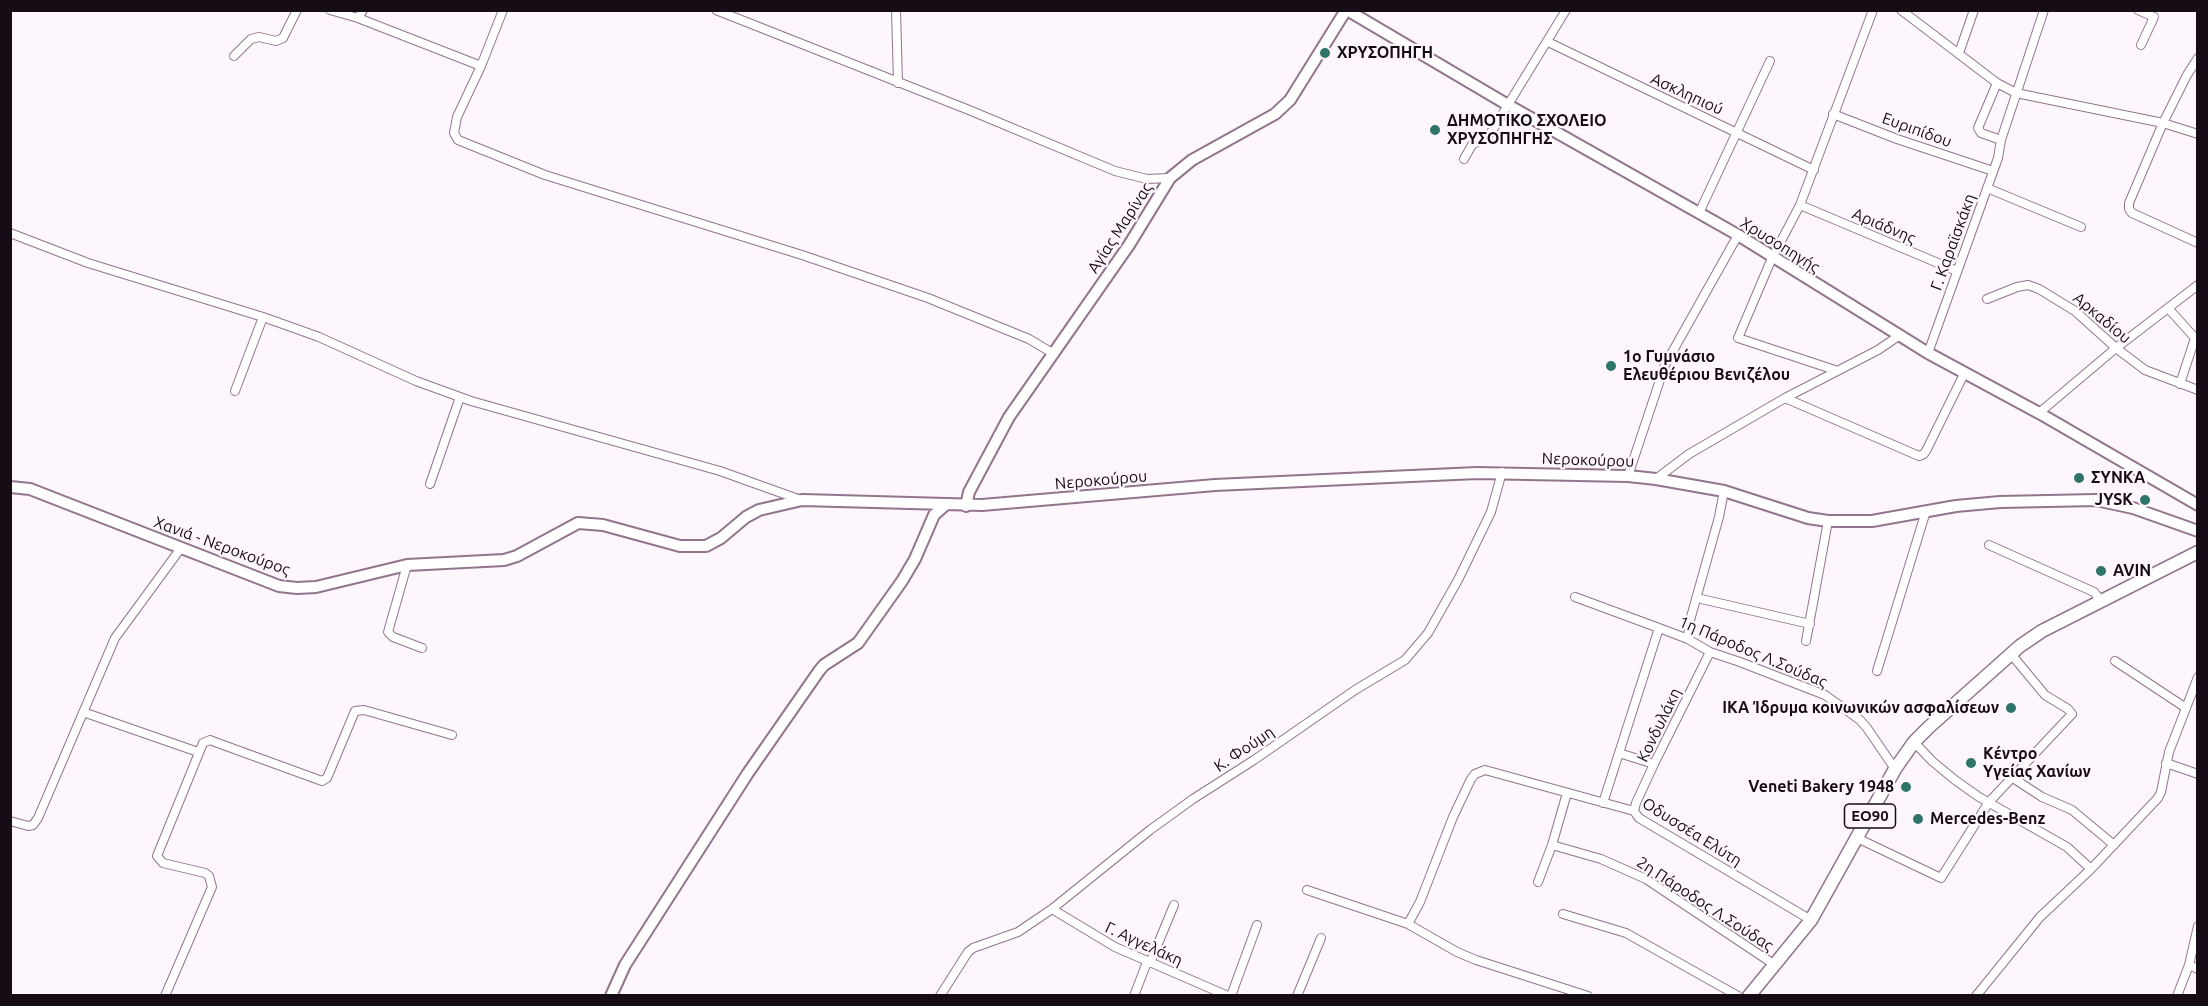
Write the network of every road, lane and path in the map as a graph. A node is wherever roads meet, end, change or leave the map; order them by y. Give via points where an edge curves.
1 (297, 10) edge
2 (330, 10) edge
3 (363, 10) edge
4 (503, 10) edge
5 (717, 10) edge
6 (896, 10) edge
7 (1347, 10) edge
8 (1566, 10) edge
9 (1873, 10) edge
10 (1901, 10) edge
11 (1974, 10) edge
12 (2044, 10) edge
13 (2138, 10) edge
14 (358, 18) junction
15 (1548, 42) junction
16 (2141, 45) dead end
17 (1959, 53) junction
18 (234, 56) dead end
19 (2198, 58) edge
20 (1770, 61) dead end
21 (481, 66) junction
22 (898, 83) junction
23 (1997, 83) junction
24 (2016, 93) junction
25 (1508, 105) junction
26 (1833, 114) junction
27 (2163, 123) junction
28 (1737, 132) junction
29 (2198, 134) edge
30 (2001, 140) junction
31 (1464, 159) dead end
32 (1814, 170) junction
33 (1993, 171) junction
34 (1170, 178) junction
35 (1987, 188) junction
36 (1800, 205) junction
37 (1699, 213) junction
38 (2081, 227) dead end
39 (10, 233) edge
40 (1738, 235) junction
41 (2198, 243) edge
42 (1772, 258) junction
43 (1956, 271) junction
44 (2198, 285) edge
45 (1987, 299) dead end
46 (2168, 308) junction
47 (263, 317) junction
48 (1900, 336) junction
49 (2116, 348) junction
50 (1928, 353) junction
51 (1054, 354) junction
52 (1835, 370) junction
53 (1965, 372) junction
54 (2180, 384) junction
55 (2198, 390) edge
56 (235, 391) dead end
57 (460, 397) junction
58 (1785, 398) junction
59 (2039, 413) junction
60 (1502, 472) junction
61 (1628, 476) junction
62 (1656, 479) junction
63 (430, 484) dead end
64 (10, 487) edge
65 (1724, 491) junction
66 (802, 500) junction
67 (2198, 505) edge
68 (944, 506) junction
69 (966, 506) junction
70 (1926, 511) junction
71 (1828, 521) junction
72 (2198, 531) edge
73 (1989, 545) dead end
74 (181, 548) junction
75 (2198, 552) edge
76 (407, 565) junction
77 (1575, 597) dead end
78 (1697, 598) junction
79 (2101, 601) junction
80 (1810, 624) junction
81 (1659, 628) junction
82 (1688, 639) junction
83 (1806, 641) dead end
84 (422, 648) dead end
85 (1710, 652) junction
86 (2011, 654) junction
87 (2115, 661) dead end
88 (1877, 671) dead end
89 (2198, 677) edge
90 (2186, 708) junction
91 (83, 712) junction
92 (452, 735) dead end
93 (1914, 742) junction
94 (198, 752) junction
95 (1619, 753) junction
96 (2166, 763) junction
97 (1654, 764) junction
98 (1895, 769) junction
99 (2198, 774) edge
100 (2013, 778) junction
101 (1567, 793) junction
102 (1989, 802) junction
103 (1603, 803) junction
104 (1634, 811) junction
105 (10, 820) edge
106 (1857, 838) junction
107 (1552, 845) junction
108 (2114, 845) junction
109 (2091, 869) junction
110 (1538, 882) dead end
111 (1308, 890) dead end
112 (1174, 905) dead end
113 (1052, 909) junction
114 (1563, 914) dead end
115 (1811, 920) junction
116 (1408, 924) junction
117 (1257, 926) dead end
118 (2198, 926) edge
119 (1321, 938) dead end
120 (1149, 962) junction
121 (1775, 965) junction
122 (2188, 965) junction
123 (2198, 969) edge
124 (165, 996) edge
125 (611, 996) edge
126 (940, 996) edge
127 (1134, 996) edge
128 (1229, 996) edge
129 (1297, 996) edge
130 (1588, 996) edge
131 (1738, 996) edge
132 (1749, 996) edge
133 (1976, 996) edge
134 (2177, 996) edge

1 - 18 street via 283,38 251,39
2 - 14 street
3 - 14 street
4 - 21 street
5 - 22 street
6 - 22 street
7 - 25 main road, Χρυσοπηγής
7 - 34 main road, Αγίας Μαρίνας via 1283,107 1267,120 1192,160
8 - 15 street
9 - 26 street
10 - 17 street
11 - 17 street
12 - 24 street, Γ. Καραϊσκάκη
13 - 16 street via 2154,17
14 - 21 street
15 - 25 street
15 - 28 street, Ασκληπιού
17 - 23 street
19 - 27 street
20 - 28 street
21 - 51 street via 457,117 454,133 458,140 572,184 928,298 1029,339
22 - 34 street via 1115,171 1147,179
23 - 24 street
23 - 30 street via 1978,128 1981,133
24 - 27 street
24 - 30 street, Γ. Καραϊσκάκη
25 - 31 street via 1492,131 1472,145
25 - 37 main road, Χρυσοπηγής
26 - 32 street
26 - 33 street, Ευριπίδου
27 - 29 street
27 - 41 street via 2130,198 2129,209
28 - 32 street, Ασκληπιού
28 - 37 street
30 - 33 street, Γ. Καραϊσκάκη
32 - 36 street
33 - 35 street, Γ. Καραϊσκάκη
34 - 51 main road, Αγίας Μαρίνας
35 - 38 street
35 - 43 street, Γ. Καραϊσκάκη
36 - 42 street
36 - 43 street, Αριάδνης
37 - 40 main road, Χρυσοπηγής
39 - 47 street via 88,263
40 - 42 main road, Χρυσοπηγής
40 - 61 street via 1665,365
42 - 48 main road, Χρυσοπηγής
42 - 52 street via 1738,338
43 - 50 street, Γ. Καραϊσκάκη
44 - 46 street
45 - 49 street, Αρκαδίου via 2017,287 2039,289 2075,311
46 - 49 street
46 - 54 street via 2195,338
47 - 56 street
47 - 57 street
48 - 50 main road, Χρυσοπηγής
48 - 52 street
49 - 54 street, Αρκαδίου via 2145,370
49 - 59 street
50 - 53 main road, Χρυσοπηγής
51 - 69 main road, Αγίας Μαρίνας via 1009,417 969,492
52 - 58 street
53 - 58 street via 1927,449 1919,456
53 - 59 main road, Χρυσοπηγής
54 - 55 street, Αρκαδίου
57 - 63 street
57 - 66 street via 720,471
58 - 62 street via 1689,454
59 - 67 main road, Χρυσοπηγής
60 - 61 main road, Νεροκούρου
60 - 69 main road, Νεροκούρου via 1215,485
60 - 113 street, Κ. Φούμη via 1491,512 1458,580 1428,633 1405,660 1184,805
61 - 62 main road, Νεροκούρου
62 - 65 main road, Νεροκούρου
64 - 74 main road, Χανιά - Νεροκούρος via 30,489
65 - 71 main road, Νεροκούρου
65 - 78 street
66 - 68 main road, Χανιά - Νεροκούρος
66 - 76 main road, Χανιά - Νεροκούρος via 753,513 706,546 680,546 603,525 578,523 504,560
68 - 69 main road, Νεροκούρου
68 - 125 main road via 934,515 902,581 858,643 824,665 748,773 625,965
70 - 71 main road, Νεροκούρου via 1872,521
70 - 72 main road, Νεροκούρου via 2000,502 2096,500 2133,508
70 - 88 street
71 - 80 street
73 - 79 street via 2094,592
74 - 76 main road, Χανιά - Νεροκούρος via 279,585 297,588
74 - 91 street via 115,638
75 - 79 main road, ΕΟ90
76 - 84 street via 388,632
77 - 81 street, 1η Πάροδος Λ.Σούδας
78 - 80 street
78 - 82 street
79 - 86 main road, ΕΟ90 via 2042,631
80 - 83 street
81 - 82 street, 1η Πάροδος Λ.Σούδας
81 - 95 street
82 - 85 street, 1η Πάροδος Λ.Σούδας
85 - 97 street, Κονδυλάκη
85 - 98 street, 1η Πάροδος Λ.Σούδας via 1825,695 1860,720
86 - 93 main road, ΕΟ90
86 - 100 street via 2047,697 2072,714
87 - 90 street
89 - 90 street
90 - 96 street
91 - 94 street
91 - 105 street via 38,818 28,826
92 - 94 street via 364,710 355,711 327,778 321,781 215,742 205,741
93 - 98 main road, ΕΟ90
93 - 102 street via 1955,780
94 - 124 street via 157,856 163,863 205,873 212,887
95 - 97 street
95 - 103 street
96 - 99 street
96 - 108 street via 2162,792
97 - 104 street, Κονδυλάκη
98 - 106 main road, ΕΟ90
100 - 102 street
100 - 108 street via 2072,810
101 - 103 street, Οδυσσέα Ελύτη
101 - 107 street
101 - 116 street, Οδυσσέα Ελύτη via 1480,771 1453,817
102 - 106 street via 1941,878
102 - 109 street via 2067,847
103 - 104 street, Οδυσσέα Ελύτη
104 - 115 street, Οδυσσέα Ελύτη via 1639,818
106 - 115 main road, ΕΟ90
107 - 110 street
107 - 121 street, 2η Πάροδος Λ.Σούδας via 1609,862 1646,879
108 - 109 street
109 - 133 street via 2040,917
111 - 116 street
112 - 120 street
113 - 120 street, Γ. Αγγελάκη via 1115,947
113 - 126 street, Κ. Φούμη via 1018,932 973,948
114 - 131 street via 1626,933
115 - 121 main road, ΕΟ90
116 - 130 street via 1457,952
117 - 128 street
118 - 122 street
119 - 129 street
120 - 127 street
120 - 128 street, Γ. Αγγελάκη
121 - 132 main road, ΕΟ90
122 - 123 street
122 - 134 street

